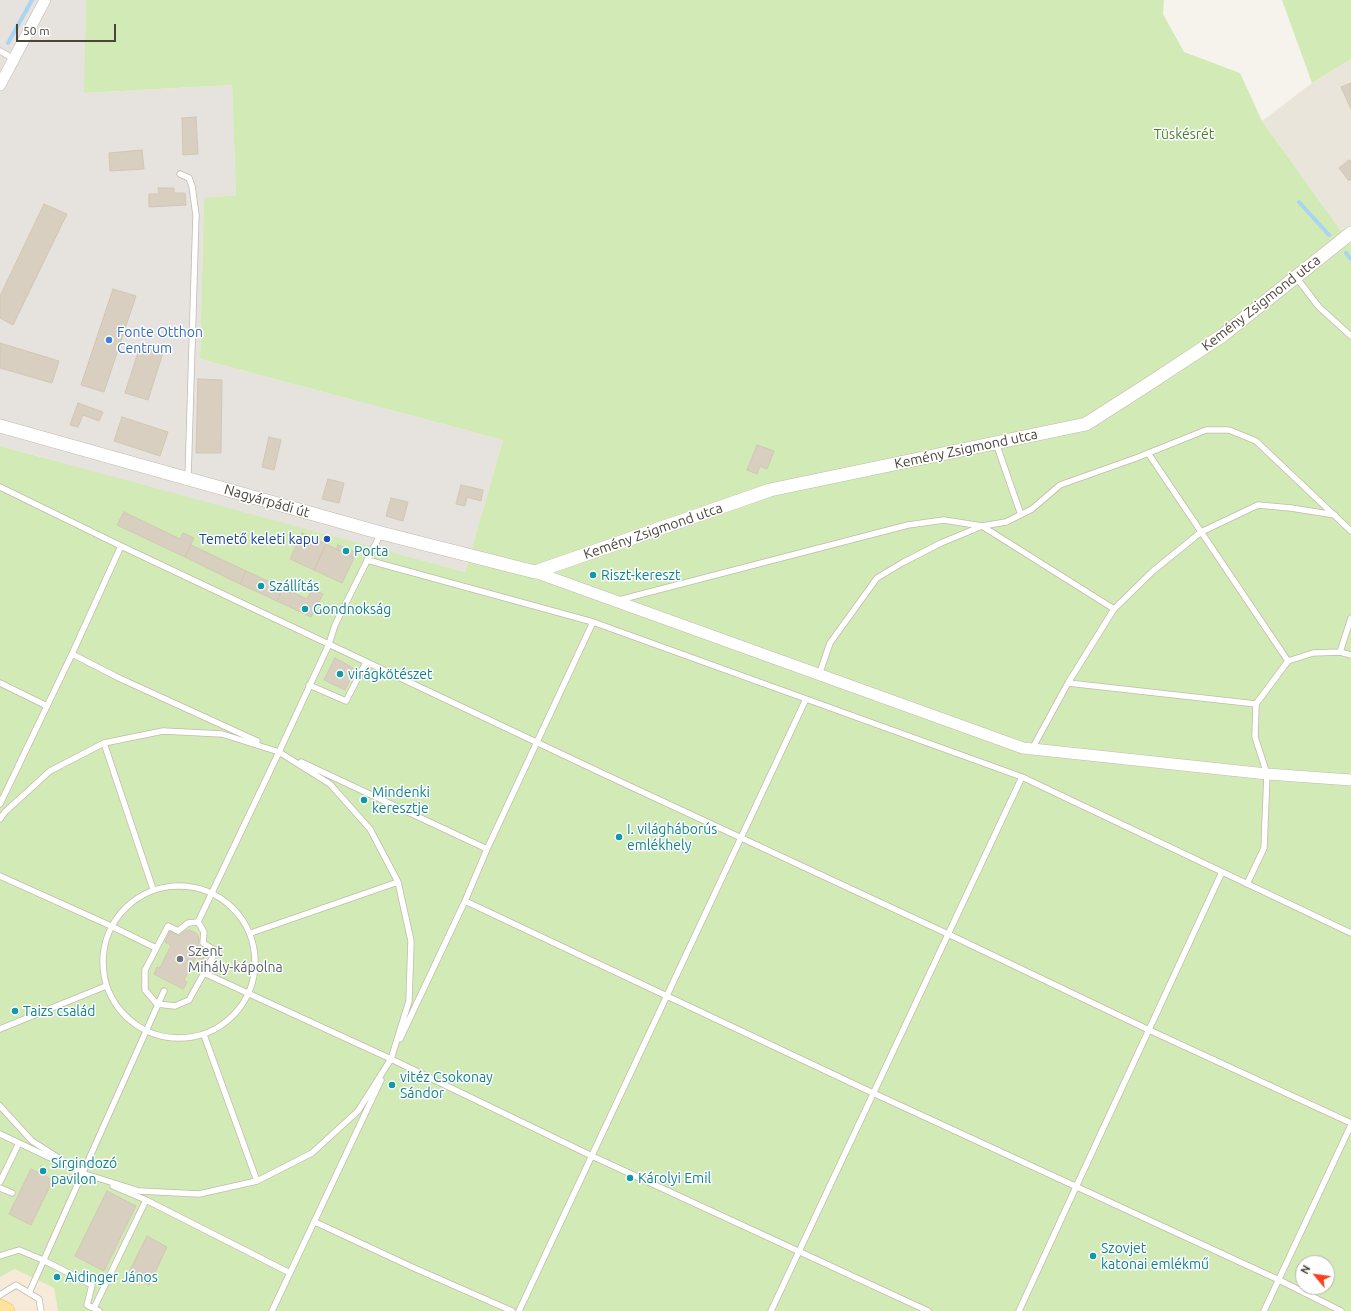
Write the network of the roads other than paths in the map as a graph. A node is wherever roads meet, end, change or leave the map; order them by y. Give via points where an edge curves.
1 (45, 0) edge
2 (0, 51) edge
3 (14, 59) junction
4 (0, 85) edge
5 (180, 174) dead end
6 (1351, 233) edge
7 (1296, 277) junction
8 (1351, 336) edge
9 (0, 426) edge
10 (996, 442) junction
11 (1148, 453) junction
12 (188, 478) junction
13 (0, 487) edge
14 (1021, 515) junction
15 (1335, 515) junction
16 (982, 526) junction
17 (1351, 531) edge
18 (381, 532) junction
19 (1201, 532) junction
20 (121, 546) junction
21 (367, 560) junction
22 (535, 572) junction
23 (615, 601) junction
24 (1114, 609) junction
25 (1351, 618) edge
26 (593, 622) junction
27 (329, 644) junction
28 (1340, 652) junction
29 (72, 654) junction
30 (1351, 655) edge
31 (1288, 661) junction
32 (366, 662) junction
33 (819, 675) junction
34 (1068, 682) junction
35 (0, 683) edge
36 (309, 685) junction
37 (806, 699) junction
38 (1256, 704) junction
39 (47, 706) junction
40 (538, 742) junction
41 (104, 743) junction
42 (1032, 750) junction
43 (279, 752) junction
44 (1267, 774) junction
45 (1022, 777) junction
46 (1351, 780) edge
47 (0, 804) edge
48 (0, 819) edge
49 (741, 838) junction
50 (487, 849) junction
51 (1222, 872) junction
52 (0, 876) edge
53 (398, 882) junction
54 (1247, 884) junction
55 (153, 889) junction
56 (212, 892) junction
57 (465, 901) junction
58 (198, 922) junction
59 (111, 926) junction
60 (251, 933) junction
61 (1351, 933) edge
62 (948, 934) junction
63 (156, 948) junction
64 (204, 973) junction
65 (106, 986) junction
66 (164, 991) dead end
67 (249, 994) junction
68 (667, 996) junction
69 (157, 1004) junction
70 (0, 1028) edge
71 (146, 1030) junction
72 (1149, 1030) junction
73 (204, 1035) junction
74 (391, 1059) junction
75 (874, 1093) junction
76 (0, 1106) edge
77 (1351, 1124) edge
78 (0, 1134) edge
79 (19, 1143) junction
80 (592, 1156) junction
81 (82, 1173) junction
82 (257, 1181) junction
83 (0, 1182) edge
84 (1076, 1187) junction
85 (0, 1188) edge
86 (12, 1193) dead end
87 (146, 1200) junction
88 (315, 1222) junction
89 (800, 1251) junction
90 (0, 1256) edge
91 (43, 1260) junction
92 (290, 1273) junction
93 (1279, 1280) junction
94 (29, 1293) junction
95 (0, 1295) edge
96 (0, 1308) edge
97 (96, 1310) edge
98 (6, 1311) edge
99 (42, 1311) edge
100 (272, 1311) edge
101 (512, 1311) edge
102 (519, 1311) edge
103 (771, 1311) edge
104 (928, 1311) edge
105 (1020, 1311) edge
106 (1264, 1311) edge
107 (1341, 1311) edge

1 - 3 street
2 - 3 lane
3 - 4 street
5 - 12 lane via 189,178 196,216
6 - 7 street, Kemény Zsigmond utca
7 - 8 lane via 1319,307
7 - 10 street, Kemény Zsigmond utca via 1223,335 1086,424
9 - 12 street, Nagyárpádi út
10 - 14 lane
10 - 22 street, Kemény Zsigmond utca via 770,490
11 - 14 lane via 1060,485
11 - 15 lane via 1206,430 1229,430 1256,441
11 - 19 lane
12 - 18 street, Nagyárpádi út
13 - 20 lane
14 - 16 lane via 1006,522
15 - 17 lane
15 - 19 lane via 1258,505
16 - 23 lane via 944,520 908,525
16 - 24 lane
16 - 33 lane via 902,562 877,578 830,643
18 - 21 lane
18 - 22 street, Nagyárpádi út
19 - 24 lane via 1153,571
19 - 31 lane
20 - 27 lane
20 - 29 lane
21 - 26 lane
21 - 27 lane
22 - 23 street
23 - 33 street
24 - 34 lane
25 - 28 lane
26 - 37 lane
26 - 40 lane
27 - 32 lane
27 - 36 lane
28 - 30 lane
28 - 31 lane via 1313,653
29 - 39 lane
29 - 43 lane
31 - 38 lane
32 - 36 lane via 346,701
32 - 40 lane
33 - 42 street
34 - 38 lane
34 - 42 lane
35 - 39 lane
36 - 43 lane
37 - 45 lane
37 - 49 lane
38 - 44 lane via 1255,737
39 - 47 lane
40 - 49 lane
40 - 50 lane
41 - 43 lane via 163,731 192,732 222,734
41 - 48 lane via 50,771
41 - 55 lane
42 - 44 street
43 - 50 lane
43 - 53 lane via 330,784 370,829
43 - 56 lane
44 - 46 street
44 - 54 lane via 1264,848
45 - 51 lane
45 - 62 lane
49 - 62 lane
49 - 68 lane
50 - 57 lane
51 - 54 lane
51 - 72 lane
52 - 59 lane
53 - 60 lane
53 - 74 lane via 411,941 409,1001
54 - 61 lane
55 - 56 lane via 183,885
55 - 59 lane via 129,904
56 - 58 lane
56 - 60 lane via 235,909
57 - 68 lane
57 - 74 lane
58 - 63 lane via 188,923 178,931 168,926
58 - 64 lane via 204,932 203,943 216,951
59 - 63 lane
59 - 65 lane via 102,955
60 - 67 lane via 256,964
62 - 72 lane
62 - 75 lane
63 - 69 lane via 145,970 145,990
64 - 67 lane
64 - 69 lane via 190,1000 175,1006
65 - 70 lane
65 - 71 lane via 123,1014
66 - 69 lane
67 - 73 lane via 230,1019
67 - 74 lane
68 - 75 lane
68 - 80 lane
69 - 71 lane
71 - 73 lane via 177,1039
71 - 81 lane
72 - 77 lane
72 - 84 lane
73 - 82 lane
74 - 80 lane
74 - 82 lane via 358,1111 312,1153
74 - 88 lane
75 - 84 lane
75 - 89 lane
76 - 81 lane via 32,1141
77 - 93 lane
78 - 79 lane
79 - 81 lane
79 - 83 lane
80 - 89 lane
80 - 102 lane
81 - 82 lane via 139,1191 199,1194
81 - 87 lane
81 - 91 lane
84 - 93 lane
84 - 105 lane
85 - 86 lane
87 - 92 lane
87 - 97 lane
88 - 92 lane
88 - 101 lane
89 - 103 lane
89 - 104 lane
90 - 91 lane via 19,1250
91 - 94 lane
91 - 97 lane via 92,1285 87,1306
92 - 100 lane
93 - 106 lane
93 - 107 lane
94 - 95 lane via 16,1285
94 - 99 lane via 40,1299
96 - 98 main road

